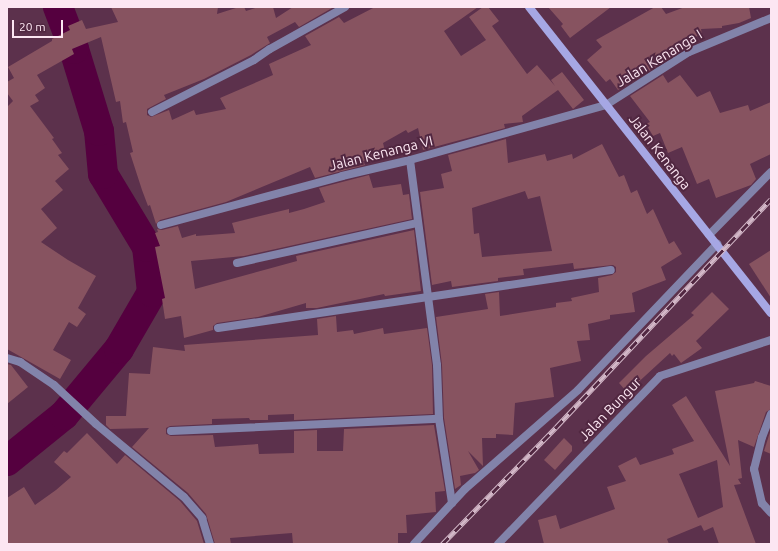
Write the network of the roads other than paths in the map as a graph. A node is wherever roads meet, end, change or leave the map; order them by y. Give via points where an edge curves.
1 (345, 7) edge
2 (529, 7) edge
3 (771, 18) edge
4 (606, 105) junction
5 (152, 112) dead end
6 (410, 160) junction
7 (771, 172) edge
8 (418, 223) junction
9 (161, 225) dead end
10 (709, 235) junction
11 (717, 244) junction
12 (237, 263) dead end
13 (611, 270) dead end
14 (427, 297) junction
15 (771, 313) edge
16 (218, 328) dead end
17 (771, 340) edge
18 (7, 358) edge
19 (771, 414) edge
20 (439, 419) junction
21 (171, 431) dead end
22 (452, 503) junction
23 (771, 513) edge
24 (210, 544) edge
25 (414, 544) edge
26 (498, 544) edge

1 - 5 street via 254,60
2 - 4 main road, Jalan Kenanga
3 - 4 street, Jalan Kenanga I via 689,52
4 - 6 street, Jalan Kenanga VI
4 - 10 main road, Jalan Kenanga
6 - 8 street
6 - 9 street, Jalan Kenanga VI
7 - 10 street
8 - 12 street
8 - 14 street
10 - 11 main road, Jalan Kenanga
11 - 15 main road, Jalan Kenanga
11 - 22 street via 578,390
13 - 14 street
14 - 16 street
14 - 20 street via 437,365
17 - 26 street, Jalan Bungur via 660,376
18 - 24 street via 20,362 54,385 96,424 184,497 202,518
19 - 23 street via 754,469 762,503
20 - 21 street
20 - 22 street
22 - 25 street

